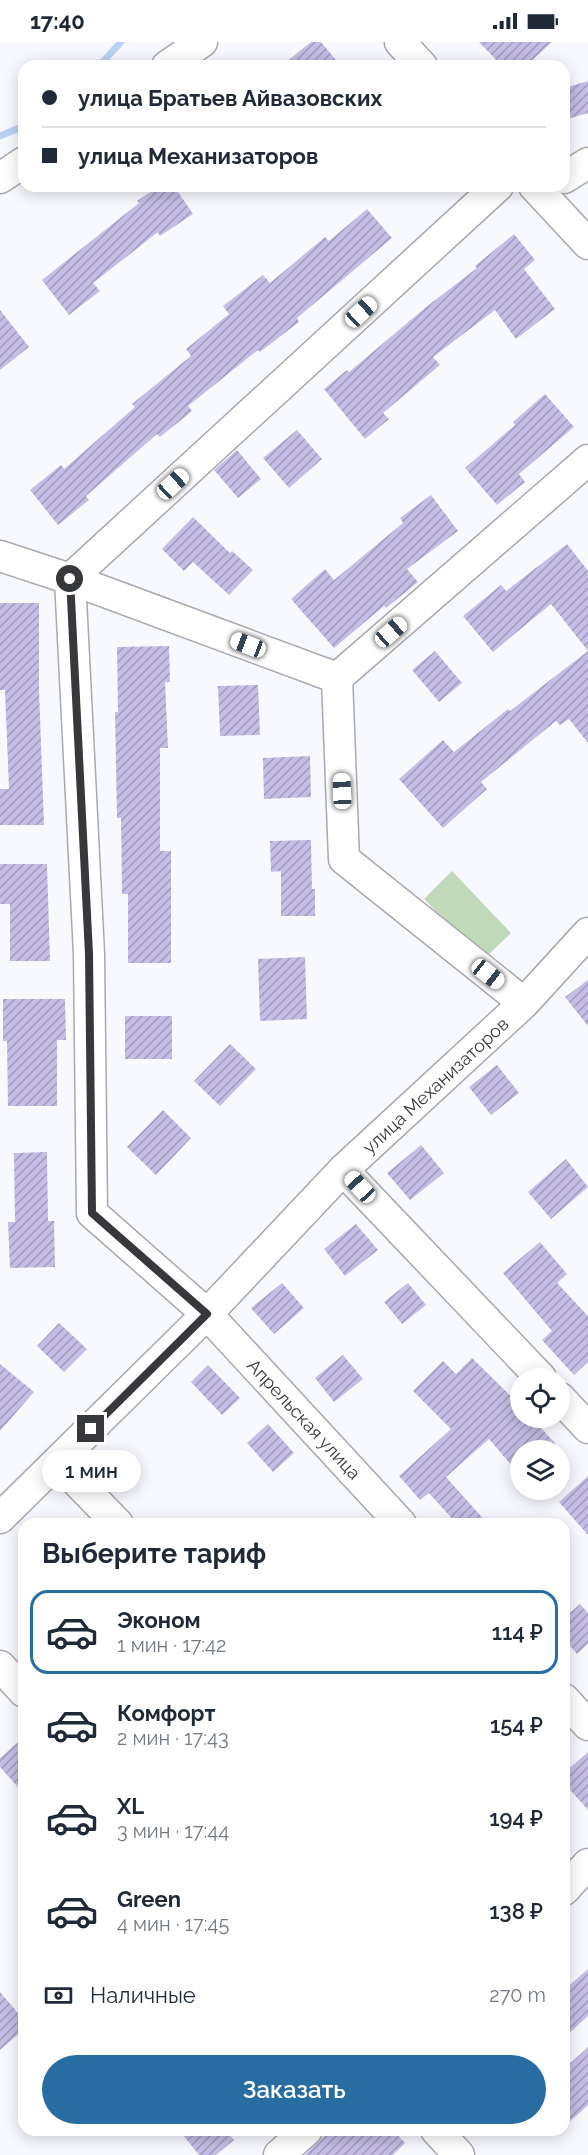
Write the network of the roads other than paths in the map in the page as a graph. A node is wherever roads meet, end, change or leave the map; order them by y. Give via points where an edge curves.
1 (202, 42) edge
2 (400, 42) edge
3 (175, 60) edge
4 (416, 60) edge
5 (588, 163) edge
6 (18, 166) edge
7 (570, 173) edge
8 (0, 178) edge
9 (491, 192) edge
10 (551, 192) edge
11 (588, 244) edge
12 (588, 460) edge
13 (0, 556) edge
14 (70, 579) junction
15 (338, 678) junction
16 (588, 933) edge
17 (524, 1003) junction
18 (343, 1170) junction
19 (207, 1314) junction
20 (531, 1368) edge
21 (570, 1409) edge
22 (588, 1428) edge
23 (58, 1462) junction
24 (0, 1518) edge
25 (112, 1518) edge
26 (396, 1518) edge
27 (0, 1666) edge
28 (18, 1686) edge
29 (570, 1706) edge
30 (588, 1725) edge
31 (588, 1864) edge
32 (570, 1884) edge
33 (300, 2136) edge
34 (442, 2136) edge
35 (279, 2155) edge
36 (459, 2155) edge

1 - 3 street
2 - 4 street
5 - 7 street
6 - 8 street
9 - 14 street
10 - 11 street
12 - 15 street
13 - 14 street
14 - 15 street
14 - 19 street, Апрельская улица via 89,954 92,1213
15 - 17 street via 344,859
16 - 17 street, улица Механизаторов
17 - 18 street, улица Механизаторов
18 - 19 street, улица Механизаторов
18 - 20 street
19 - 23 street, улица Механизаторов
19 - 26 street, Апрельская улица
21 - 22 street
23 - 24 street, улица Механизаторов
23 - 25 street
27 - 28 street
29 - 30 street
31 - 32 street
33 - 35 street
34 - 36 street

